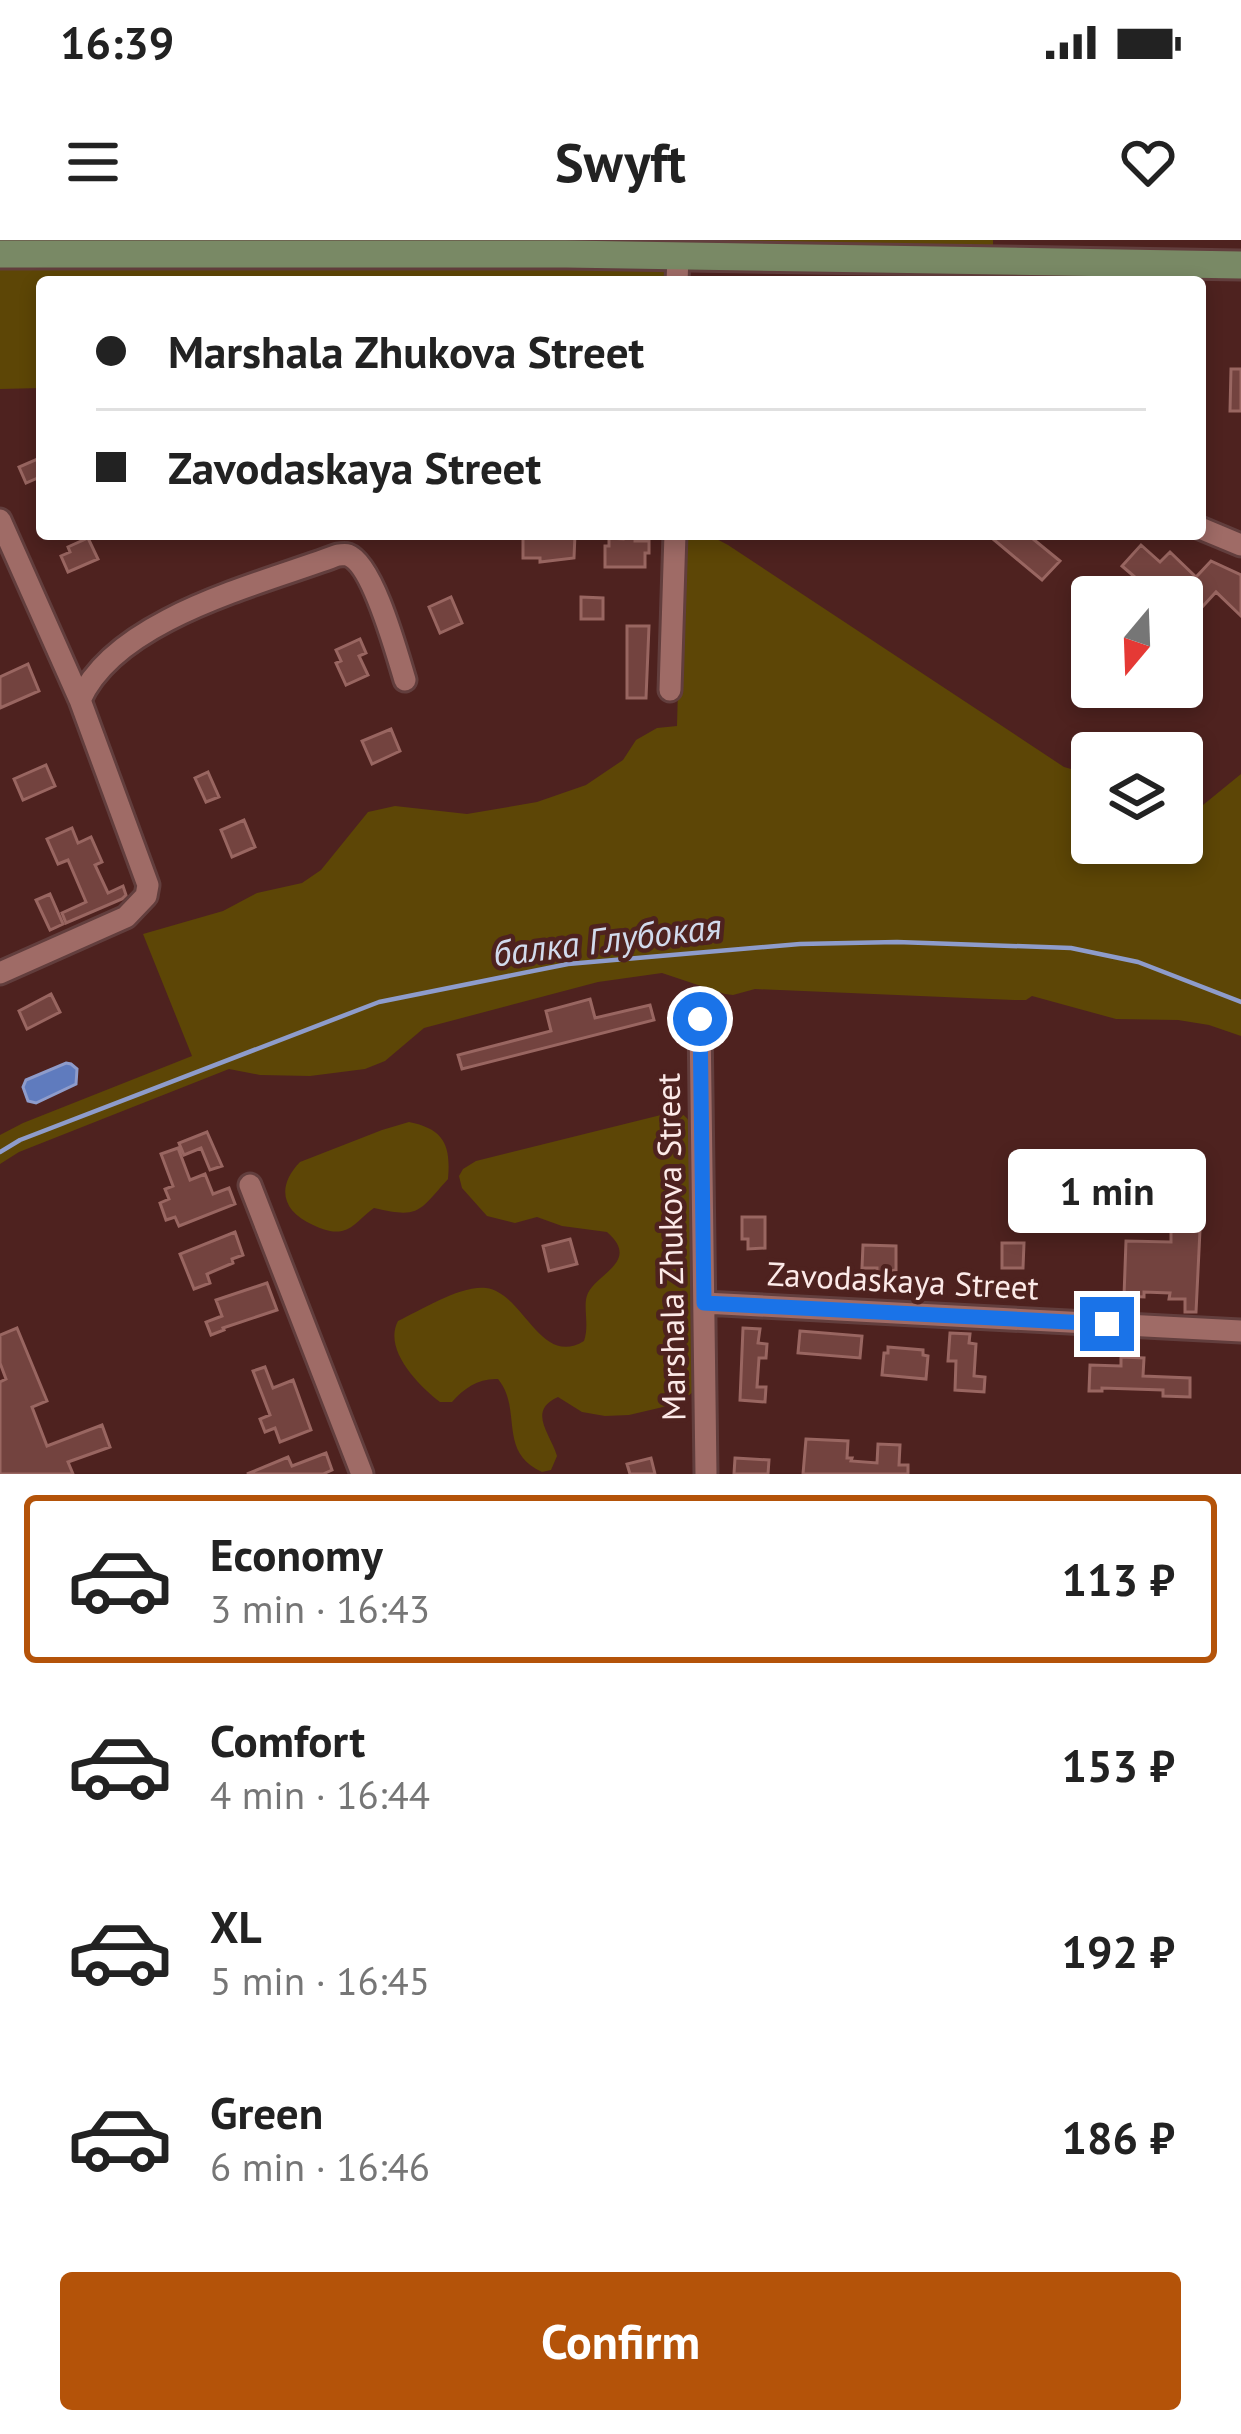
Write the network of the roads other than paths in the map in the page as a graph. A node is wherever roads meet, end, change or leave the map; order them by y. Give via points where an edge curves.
1 (0, 254) edge
2 (1241, 265) edge
3 (678, 269) edge
4 (0, 520) edge
5 (1206, 530) edge
6 (675, 540) edge
7 (1241, 544) edge
8 (58, 650) junction
9 (109, 660) junction
10 (405, 680) dead end
11 (670, 690) dead end
12 (80, 700) junction
13 (0, 973) edge
14 (700, 1019) dead end
15 (250, 1185) dead end
16 (704, 1303) junction
17 (1241, 1331) edge
18 (362, 1474) edge
19 (706, 1474) edge

1 - 3 main road via 566,254
2 - 3 main road
4 - 8 street
5 - 7 street
6 - 11 street
8 - 9 street via 82,663
8 - 12 street
9 - 10 street via 180,615 347,554 376,593
9 - 12 street
12 - 13 street via 146,874 146,896 126,916
14 - 16 street, Marshala Zhukova Street
15 - 18 street
16 - 17 street, Zavodaskaya Street
16 - 19 street, Marshala Zhukova Street

